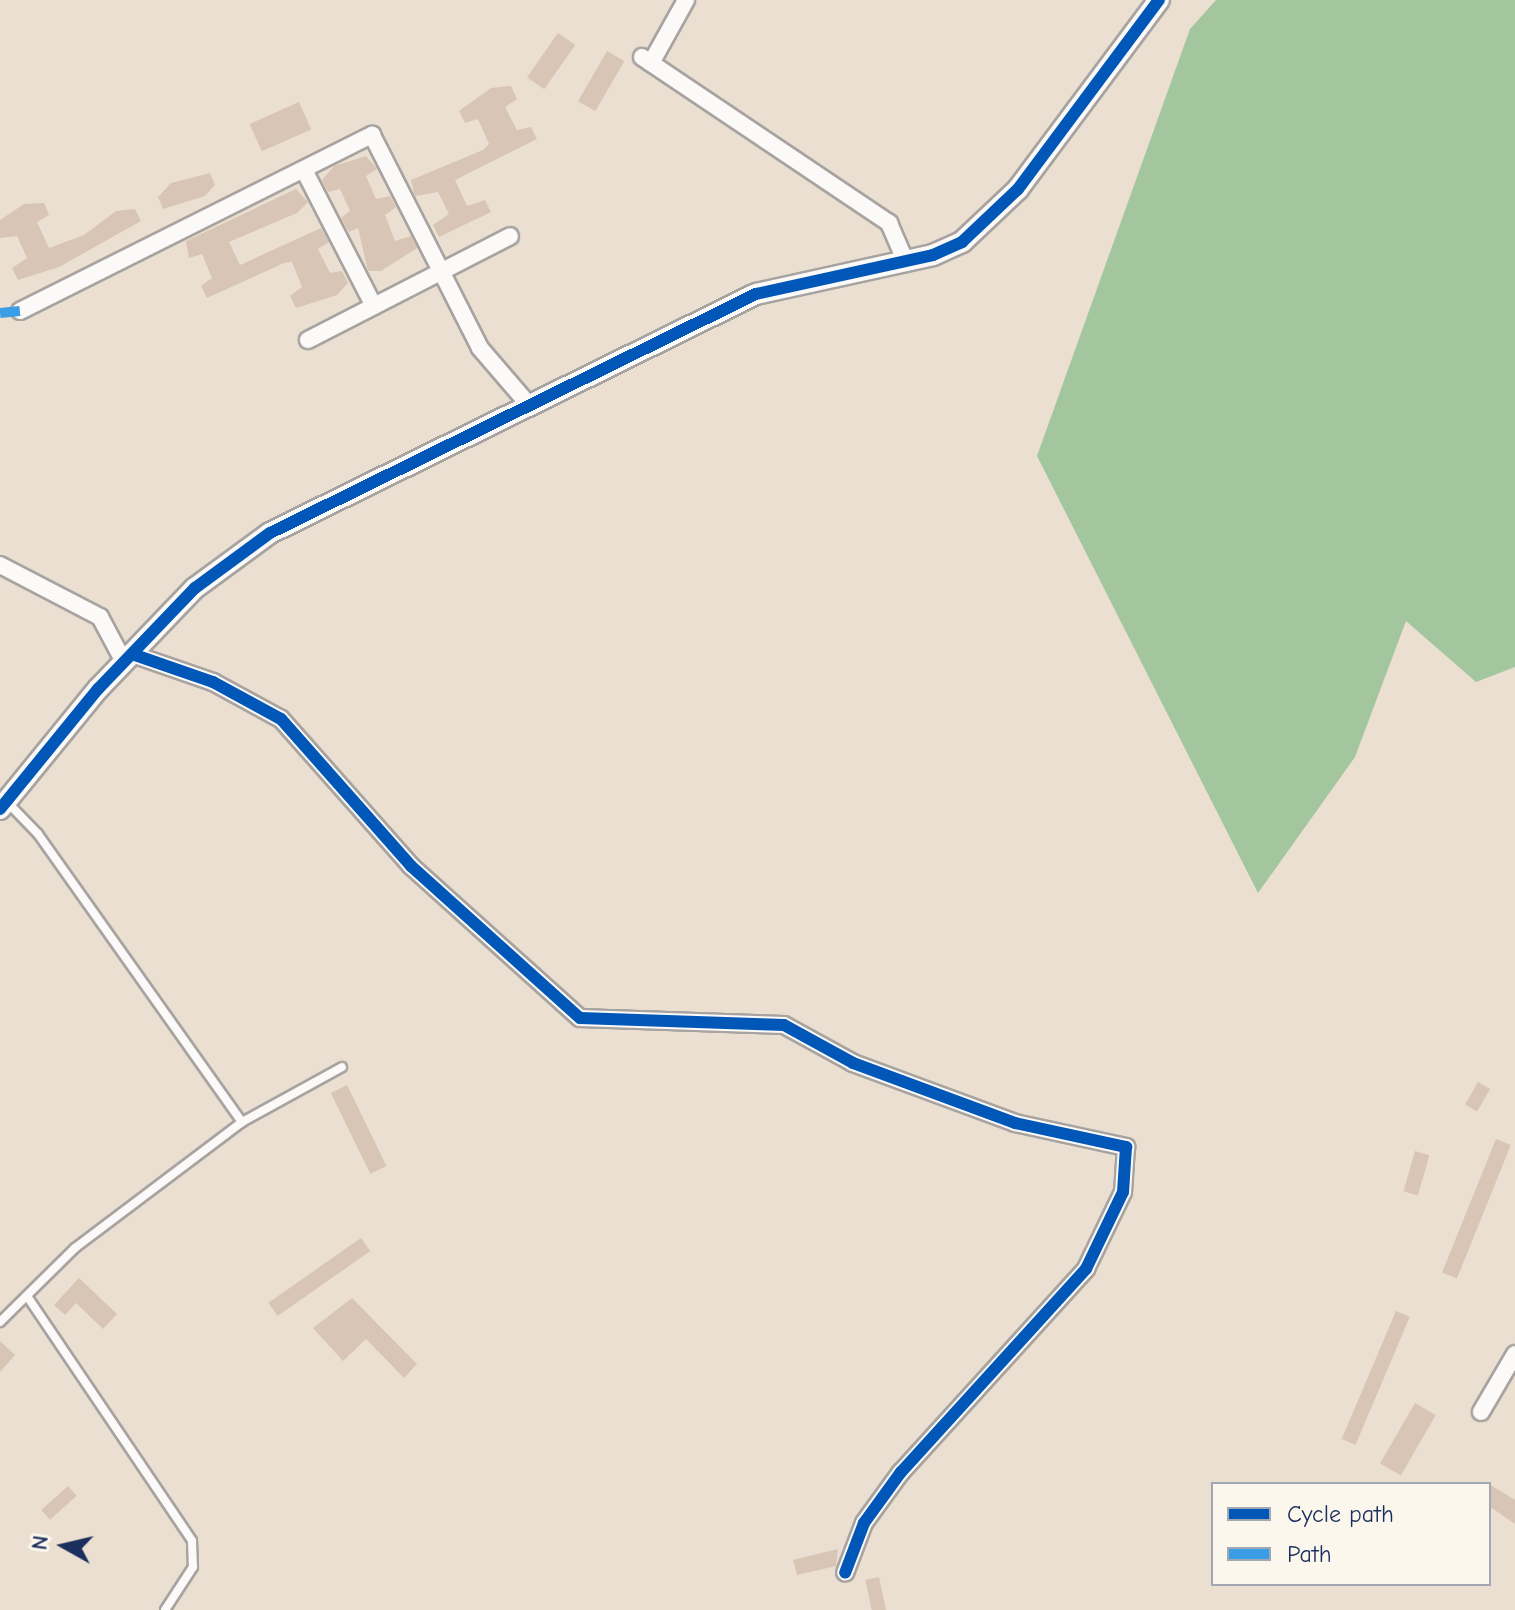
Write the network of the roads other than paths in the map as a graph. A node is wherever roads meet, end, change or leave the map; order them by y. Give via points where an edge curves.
1 (686, 0) edge
2 (1159, 0) edge
3 (304, 170) junction
4 (510, 236) dead end
5 (905, 260) junction
6 (438, 273) junction
7 (374, 306) junction
8 (20, 311) dead end
9 (308, 340) dead end
10 (529, 405) junction
11 (0, 565) edge
12 (128, 658) junction
13 (5, 807) edge
14 (342, 1067) dead end
15 (242, 1122) junction
16 (27, 1296) junction
17 (0, 1322) edge
18 (1515, 1354) edge
19 (1481, 1412) dead end
20 (845, 1573) dead end
21 (165, 1610) edge

1 - 5 street via 646,60 889,223
2 - 5 street via 999,210 951,249
3 - 6 street via 372,135
3 - 7 street
3 - 8 street
4 - 6 street
5 - 10 street via 756,294
6 - 7 street
6 - 10 street via 480,348
7 - 9 street
10 - 12 street via 248,547 215,570
11 - 12 street via 100,617
12 - 13 street
12 - 20 street via 213,682 281,719 411,866 580,1018 784,1025 853,1063 1015,1123 1126,1147 1123,1192 1086,1269 901,1472 864,1523
13 - 15 lane
14 - 15 lane
15 - 16 lane via 75,1248
16 - 17 lane
16 - 21 lane via 192,1541 193,1567
18 - 19 street

